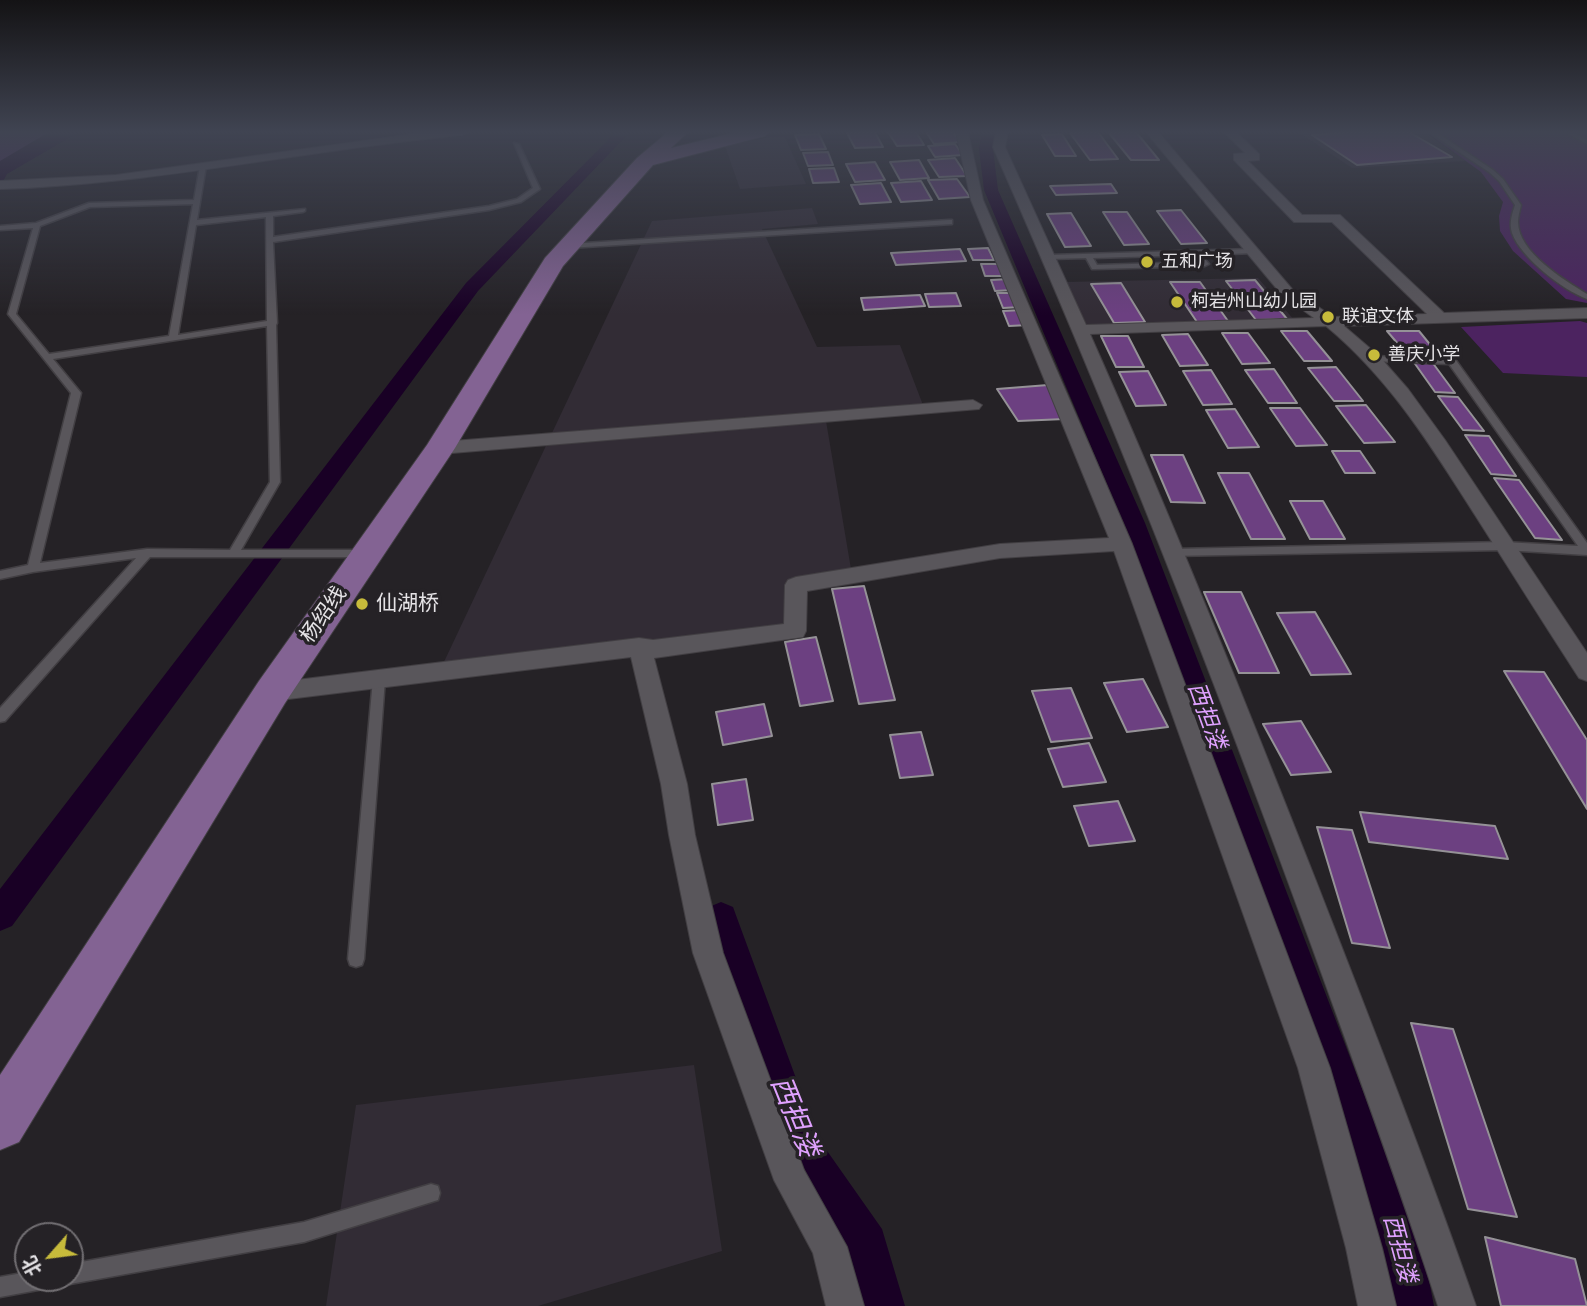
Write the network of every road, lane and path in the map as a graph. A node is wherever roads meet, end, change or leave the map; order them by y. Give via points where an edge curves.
1 (198, 193) edge
2 (530, 193) edge
3 (616, 193) edge
4 (975, 193) edge
5 (1020, 193) edge
6 (1203, 193) edge
7 (1273, 193) edge
8 (1510, 193) edge
9 (196, 202) junction
10 (303, 210) dead end
11 (269, 214) junction
12 (949, 222) dead end
13 (193, 223) junction
14 (37, 226) junction
15 (0, 228) edge
16 (271, 240) junction
17 (569, 246) junction
18 (1252, 251) junction
19 (1196, 253) junction
20 (1088, 256) junction
21 (1050, 257) junction
22 (1587, 297) edge
23 (1587, 313) edge
24 (1441, 319) junction
25 (273, 323) junction
26 (1334, 324) junction
27 (1080, 330) junction
28 (173, 339) junction
29 (47, 358) junction
30 (1373, 359) junction
31 (973, 405) dead end
32 (440, 448) junction
33 (1122, 544) junction
34 (1504, 546) junction
35 (1587, 550) edge
36 (1174, 553) junction
37 (147, 554) junction
38 (233, 554) junction
39 (366, 554) junction
40 (33, 568) junction
41 (0, 575) edge
42 (639, 647) junction
43 (1587, 672) edge
44 (379, 679) junction
45 (272, 692) junction
46 (0, 717) edge
47 (356, 959) dead end
48 (0, 1123) edge
49 (431, 1193) dead end
50 (84, 1271) edge
51 (845, 1306) edge
52 (1377, 1306) edge
53 (1457, 1306) edge

1 - 9 lane
2 - 16 lane via 519,201 489,208
3 - 17 main road, 杨绍线
4 - 33 street
5 - 21 street
6 - 18 street
7 - 24 street via 1299,219 1335,218
8 - 22 lane via 1518,205 1513,224 1524,249
9 - 13 lane
9 - 14 lane via 89,205
10 - 11 lane
11 - 13 lane
11 - 16 lane
12 - 17 lane
13 - 28 lane
14 - 15 lane
14 - 29 lane via 12,314
16 - 25 lane
17 - 32 main road, 杨绍线 via 553,263
18 - 19 lane
18 - 26 street via 1287,292
19 - 20 lane
19 - 20 lane via 1205,264 1095,267
20 - 21 lane
21 - 27 street
23 - 24 street
24 - 26 street
25 - 28 lane
25 - 38 lane via 275,482
26 - 27 street
26 - 30 street
27 - 36 street
28 - 29 lane
29 - 40 lane via 76,393
30 - 34 street via 1439,444
30 - 35 lane via 1452,361
31 - 32 street
32 - 39 main road, 杨绍线
33 - 42 street via 1000,551 796,585 795,631
33 - 52 street via 1314,1068
34 - 35 lane
34 - 36 lane
34 - 43 street
36 - 53 street via 1428,1216
37 - 38 lane
37 - 40 lane
37 - 46 lane
38 - 39 lane
39 - 45 main road, 杨绍线
40 - 41 lane
42 - 44 street
42 - 51 street via 674,784 708,953 791,1180 829,1247
44 - 45 street
44 - 47 lane
45 - 48 main road, 杨绍线
49 - 50 lane via 304,1232

